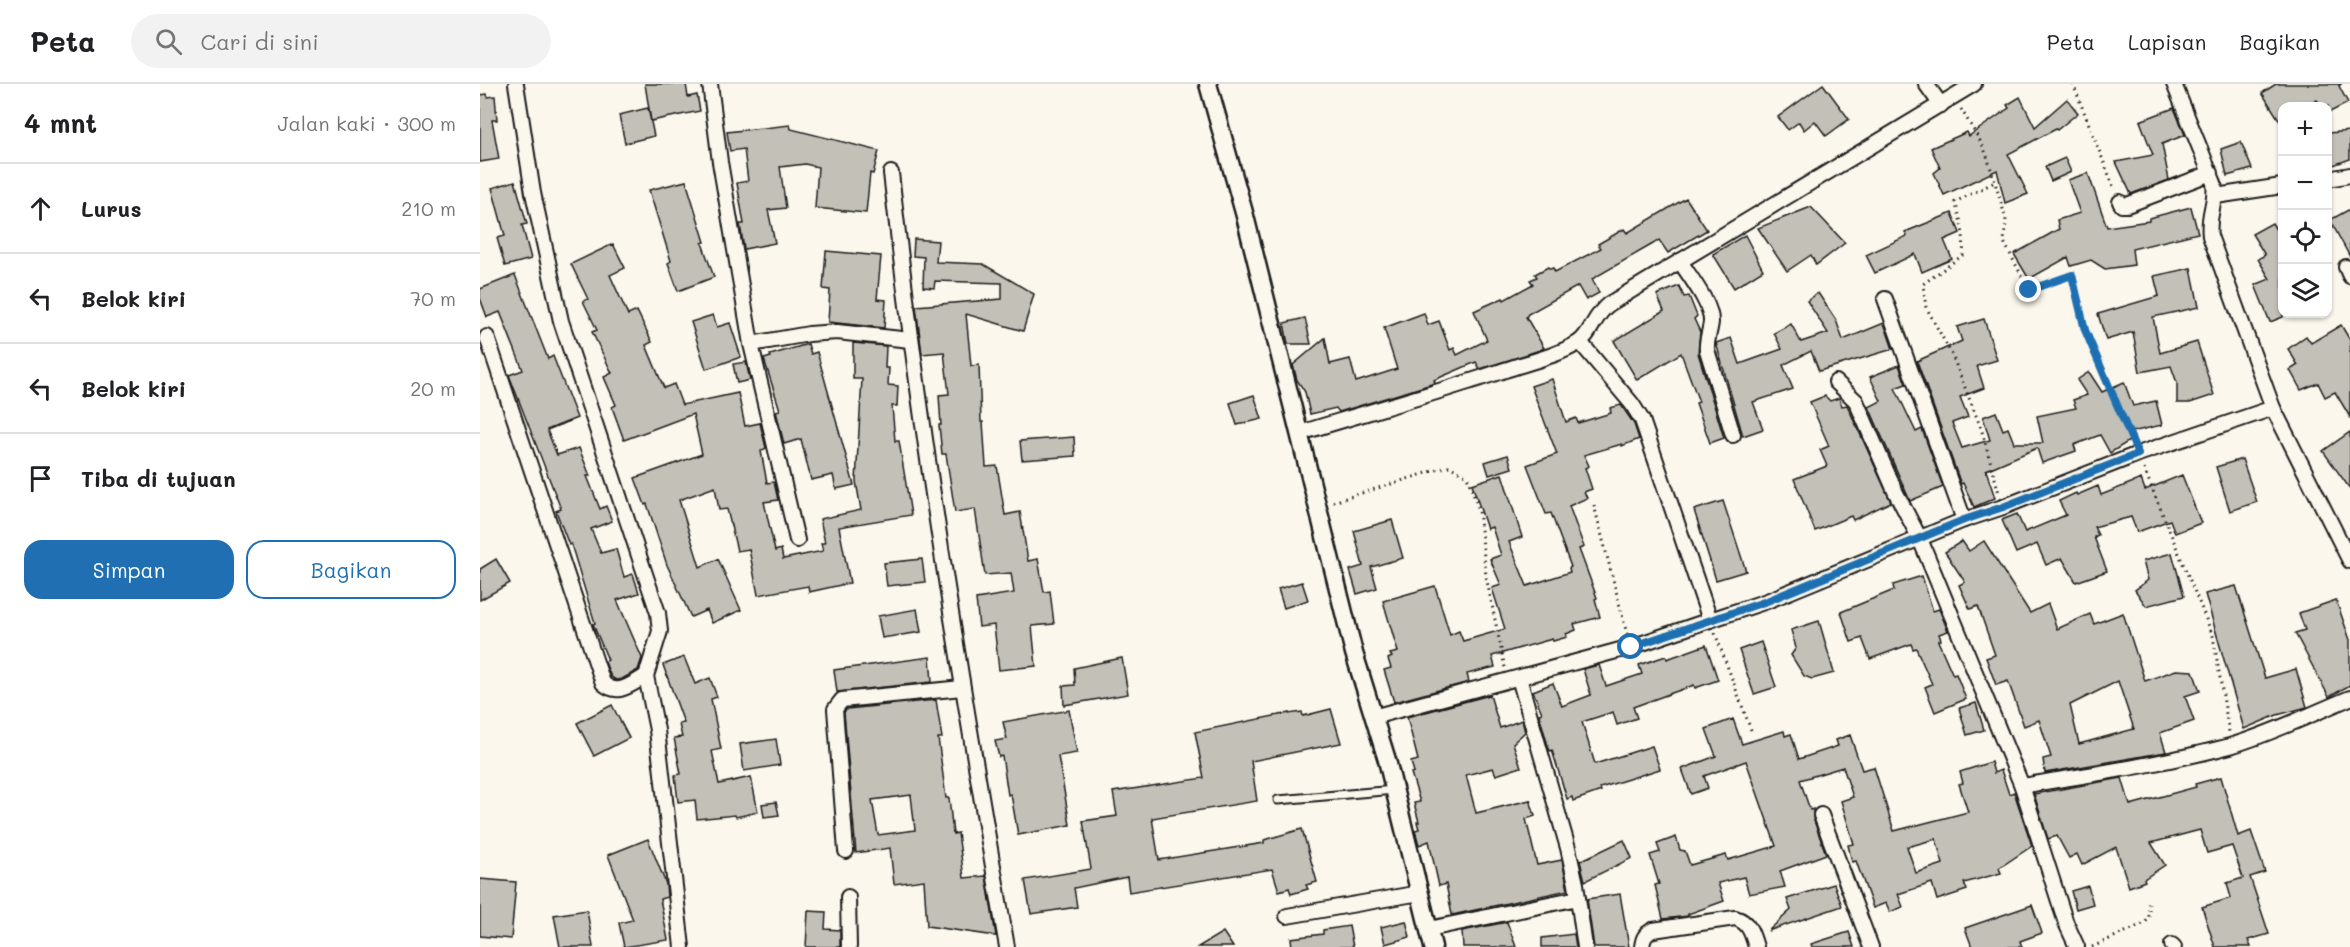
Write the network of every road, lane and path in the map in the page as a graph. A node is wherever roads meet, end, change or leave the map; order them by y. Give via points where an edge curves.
1 (516, 84) edge
2 (710, 84) edge
3 (1208, 84) edge
4 (1926, 84) edge
5 (1974, 84) edge
6 (2073, 84) edge
7 (2174, 84) edge
8 (1954, 97) junction
9 (1941, 105) junction
10 (2211, 172) junction
11 (891, 173) dead end
12 (2350, 175) edge
13 (2332, 178) edge
14 (1993, 183) junction
15 (2278, 187) edge
16 (2216, 196) junction
17 (2120, 202) joint
18 (1680, 261) junction
19 (1885, 299) dead end
20 (487, 337) dead end
21 (910, 340) junction
22 (1580, 342) junction
23 (751, 344) junction
24 (1836, 382) dead end
25 (2273, 408) junction
26 (1299, 433) junction
27 (1733, 435) dead end
28 (2138, 454) junction
29 (1594, 505) dead end
30 (1319, 507) junction
31 (2003, 507) junction
32 (1964, 520) junction
33 (1920, 539) junction
34 (797, 540) dead end
35 (2350, 561) edge
36 (1710, 620) junction
37 (1631, 647) junction
38 (646, 676) junction
39 (1513, 680) junction
40 (962, 688) junction
41 (2350, 698) edge
42 (1373, 717) junction
43 (1750, 730) dead end
44 (2232, 745) junction
45 (2022, 786) junction
46 (1395, 790) junction
47 (1278, 800) dead end
48 (1821, 815) dead end
49 (846, 851) dead end
50 (1420, 893) junction
51 (848, 897) dead end
52 (1578, 898) junction
53 (2149, 901) dead end
54 (1287, 916) dead end
55 (1429, 929) junction
56 (682, 947) edge
57 (849, 947) edge
58 (1007, 947) edge
59 (1433, 947) edge
60 (1586, 947) edge
61 (1642, 947) edge
62 (1756, 947) edge
63 (1871, 947) edge
64 (2077, 947) edge
65 (2092, 947) edge

1 - 38 street via 533,193 561,321 658,613 660,631
2 - 23 street
3 - 26 street
4 - 9 street
5 - 8 street
6 - 17 path
7 - 10 street
8 - 9 street
8 - 14 path via 1982,144
9 - 18 street
10 - 16 street
10 - 17 street via 2127,205
11 - 21 street
12 - 13 street
14 - 28 path via 2006,219 2004,242 2029,290 2072,275 2085,330
14 - 31 path via 1955,202 1962,223 1963,255 1923,284 1926,307 1952,355 1981,428
15 - 16 street
16 - 25 street via 2209,214 2211,236
18 - 22 street via 1603,309
18 - 27 street via 1707,304 1707,350
19 - 32 street
20 - 38 street via 603,683 617,691
21 - 23 street via 837,332
21 - 40 street
22 - 26 street via 1478,379
22 - 36 street via 1642,420
23 - 34 street
24 - 33 street via 1856,401
25 - 28 street
25 - 35 street
26 - 30 street
28 - 31 street
28 - 44 path via 2213,636
29 - 37 path
30 - 39 path via 1449,465 1467,476 1479,510 1486,576
30 - 42 street
31 - 32 street
32 - 33 street
33 - 36 street
33 - 45 street
36 - 37 street
36 - 43 path
37 - 39 street
38 - 56 street via 657,730
39 - 42 street
39 - 52 street via 1568,848
40 - 49 street via 838,703 835,709
40 - 58 street
41 - 44 street
42 - 46 street
44 - 45 street
45 - 64 street
46 - 47 lane
46 - 50 street
48 - 63 street
50 - 54 street
50 - 55 street
51 - 57 street
52 - 55 street
52 - 60 street
53 - 65 path via 2149,918 2145,923
55 - 59 street
61 - 62 street via 1643,939 1653,930 1735,918 1749,927

